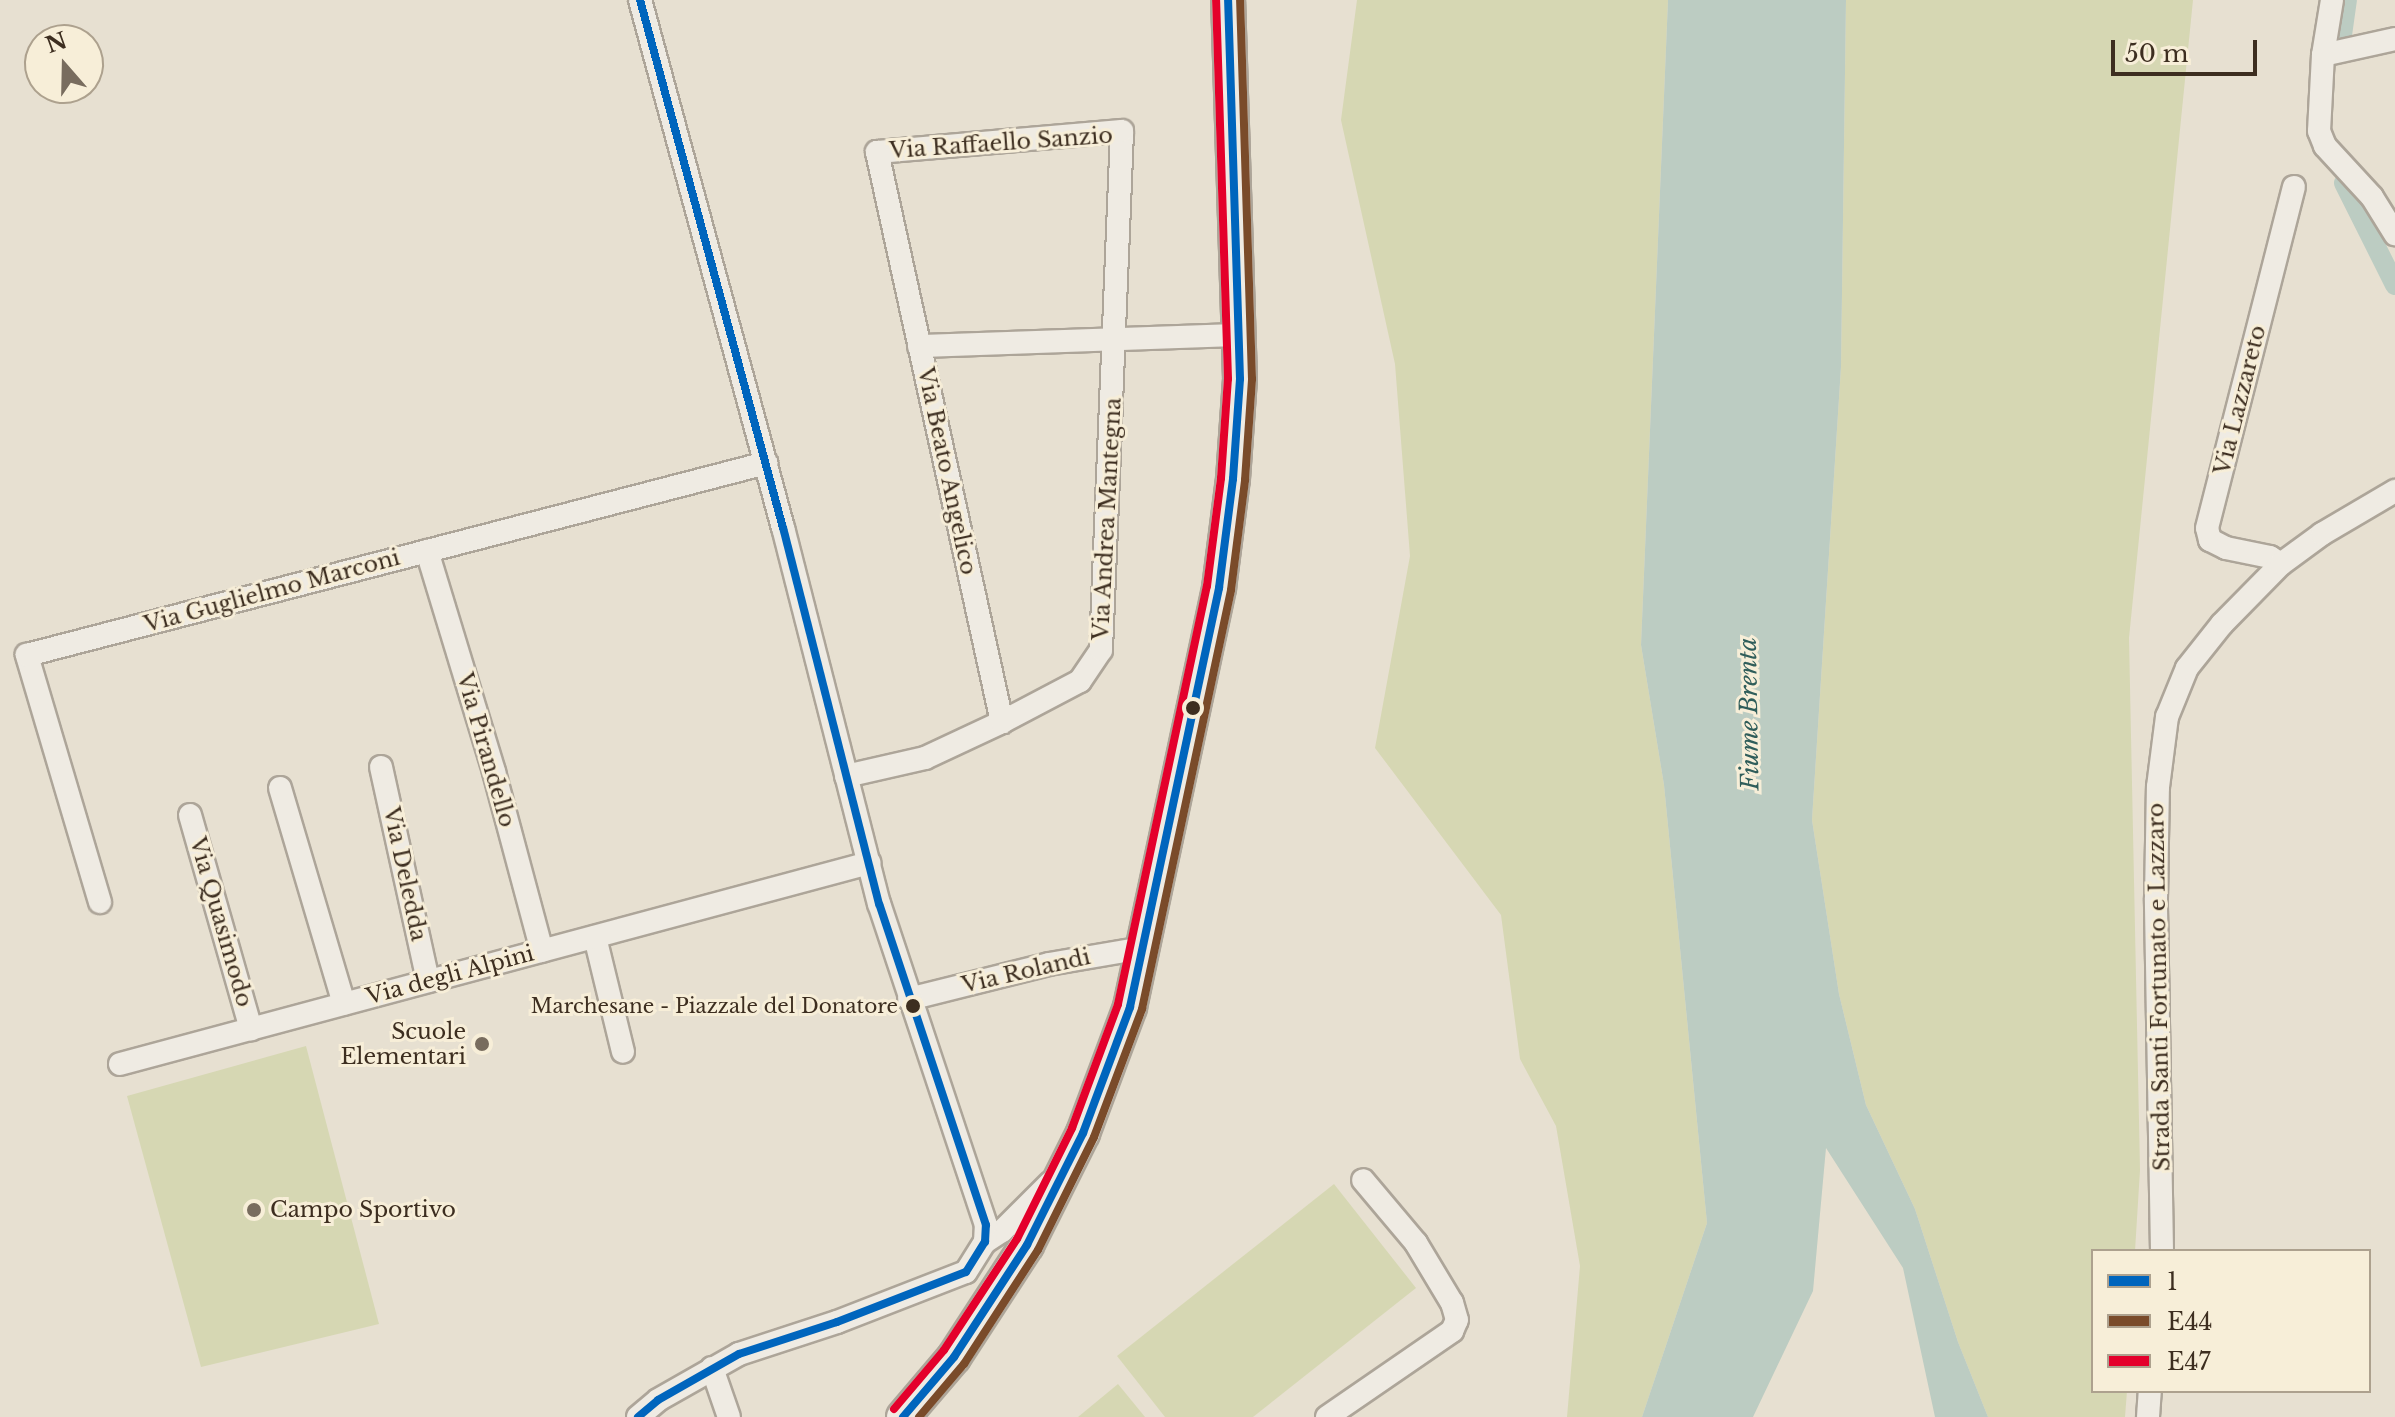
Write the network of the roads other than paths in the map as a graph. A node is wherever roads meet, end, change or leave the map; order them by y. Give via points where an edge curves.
1 (640, 0) edge
2 (1228, 0) edge
3 (2332, 0) edge
4 (2395, 39) edge
5 (2323, 55) junction
6 (2294, 187) dead end
7 (2395, 234) edge
8 (1239, 335) junction
9 (1116, 337) junction
10 (919, 346) junction
11 (766, 463) junction
12 (2395, 491) edge
13 (427, 551) junction
14 (2281, 564) junction
15 (1002, 722) junction
16 (381, 767) dead end
17 (846, 776) junction
18 (280, 788) dead end
19 (190, 815) dead end
20 (869, 863) junction
21 (100, 902) dead end
22 (595, 937) junction
23 (1143, 948) junction
24 (542, 951) junction
25 (428, 981) junction
26 (909, 999) junction
27 (344, 1004) junction
28 (251, 1029) junction
29 (623, 1052) dead end
30 (120, 1064) dead end
31 (1065, 1168) junction
32 (1363, 1180) dead end
33 (985, 1242) junction
34 (2162, 1249) edge
35 (712, 1368) junction
36 (2150, 1393) edge
37 (638, 1417) edge
38 (729, 1417) edge
39 (903, 1417) edge
40 (1327, 1417) edge
41 (2148, 1417) edge

1 - 11 street
2 - 8 main road
3 - 5 street
4 - 5 street
5 - 7 street via 2319,131 2325,146 2372,197
6 - 14 street, Via Lazzareto via 2207,528 2210,540 2226,548
8 - 9 street, Via Beato Angelico
8 - 23 main road via 1233,479 1219,588
9 - 10 street, Via Beato Angelico
9 - 10 street, Via Raffaello Sanzio via 1122,131 877,152
9 - 15 street, Via Andrea Mantegna via 1101,650 1080,681
10 - 15 street, Via Beato Angelico
11 - 13 street, Via Guglielmo Marconi
11 - 17 street
12 - 14 street, Strada Santi Fortunato e Lazzaro
13 - 21 street, Via Guglielmo Marconi via 27,655
13 - 24 street, Via Pirandello
14 - 34 street, Strada Santi Fortunato e Lazzaro via 2187,668 2167,717 2158,787 2156,898
15 - 17 street, Via Andrea Mantegna via 925,758
16 - 25 street, Via Deledda
17 - 20 street
18 - 27 street
19 - 28 street, Via Quasimodo
20 - 22 street, Via degli Alpini
20 - 26 street
22 - 24 street, Via degli Alpini
22 - 29 street
23 - 26 street, Via Rolandi via 1049,964
23 - 31 main road via 1130,1007
24 - 25 street, Via degli Alpini
25 - 27 street, Via degli Alpini
26 - 33 street via 986,1225
27 - 28 street, Via degli Alpini
28 - 30 street, Via degli Alpini
31 - 33 street
31 - 39 main road via 1019,1258 954,1357
32 - 40 street via 1416,1243 1457,1320 1452,1331
33 - 35 street via 966,1272
35 - 37 street
35 - 38 street
36 - 41 street

